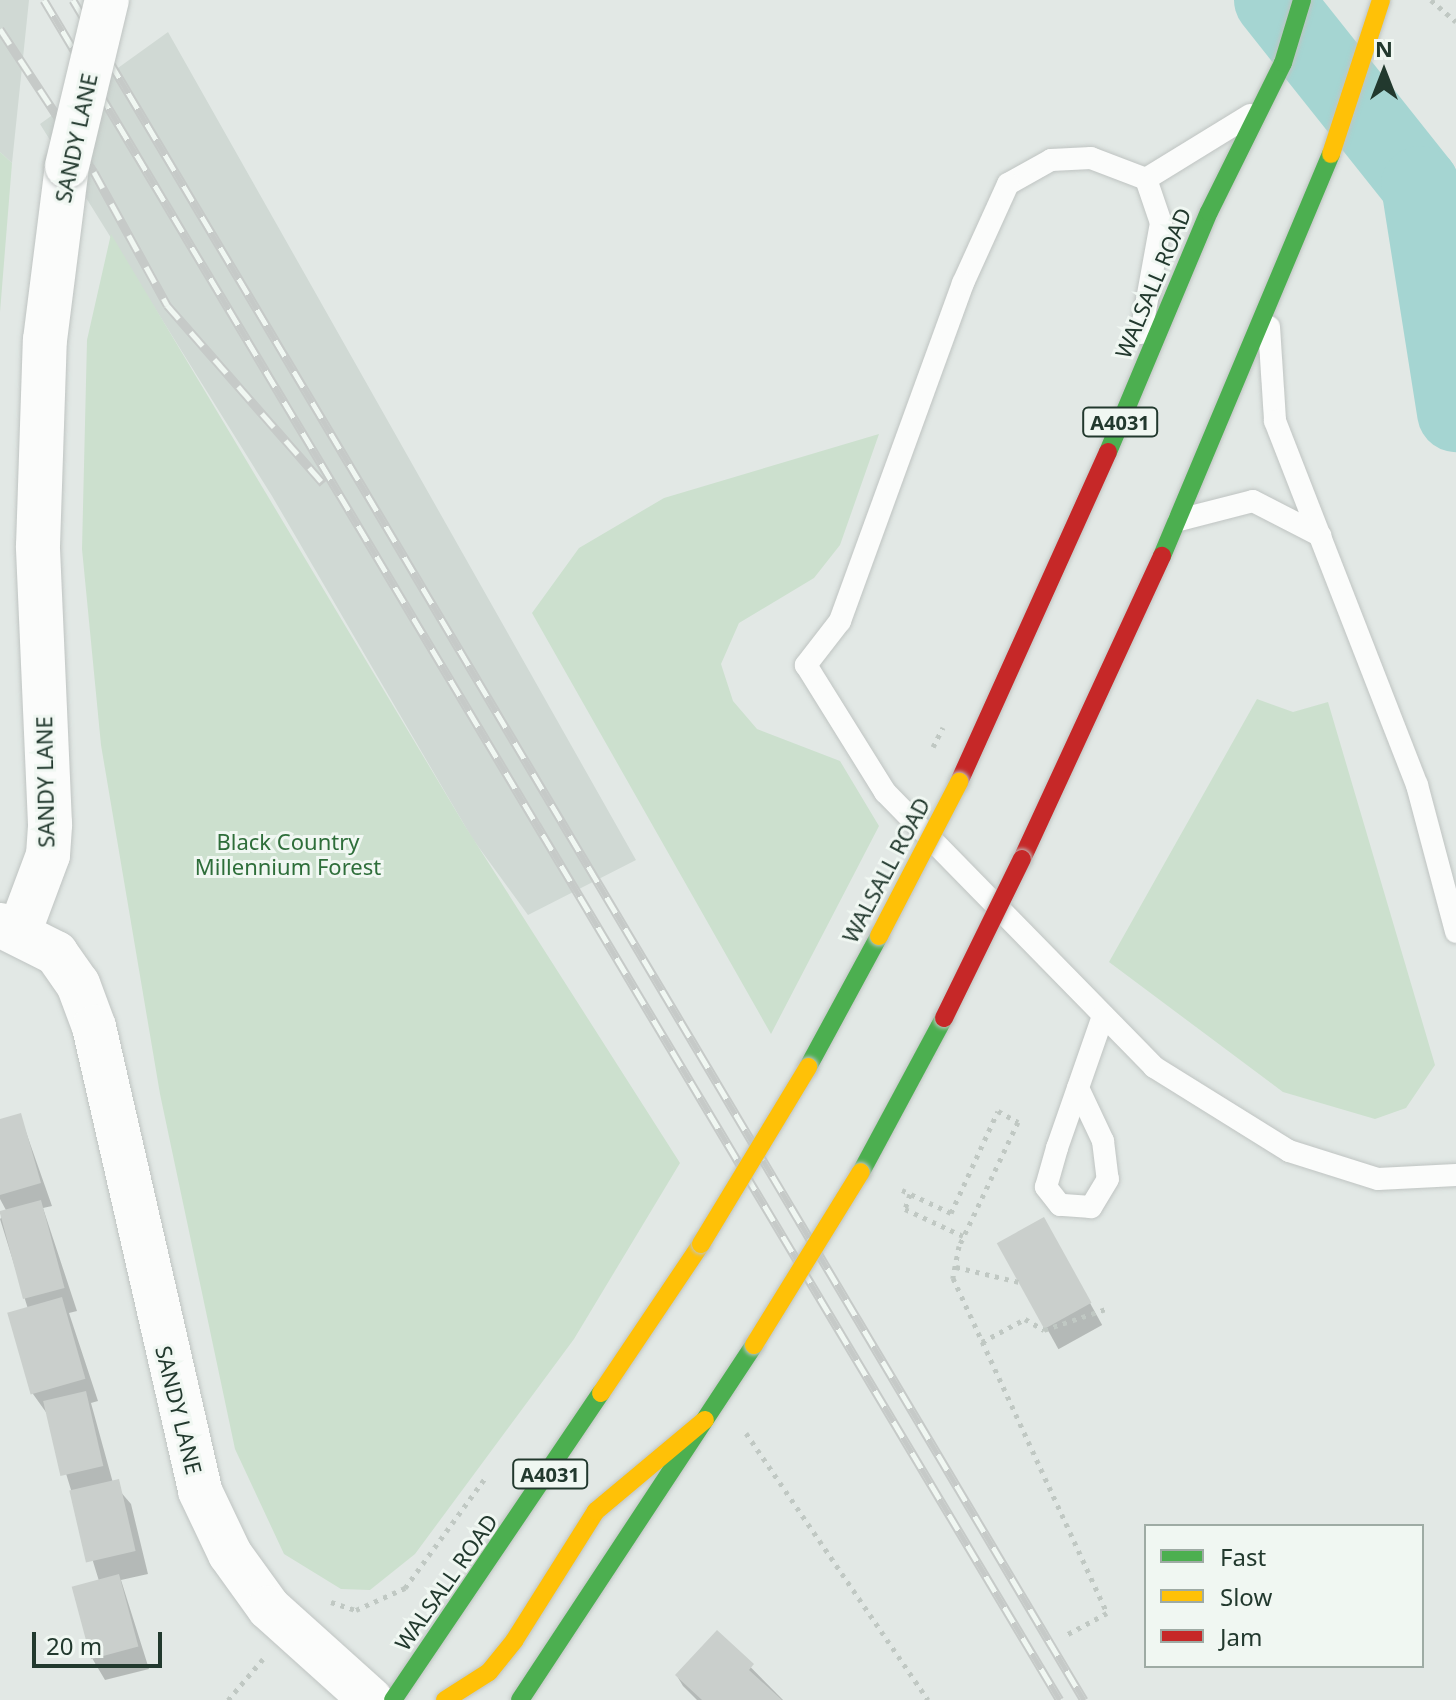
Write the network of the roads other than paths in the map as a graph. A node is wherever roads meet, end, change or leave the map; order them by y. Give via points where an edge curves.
1 (107, 0) edge
2 (1302, 0) edge
3 (1381, 0) edge
4 (1262, 106) junction
5 (1146, 179) junction
6 (1268, 301) junction
7 (1129, 400) junction
8 (1178, 521) junction
9 (1321, 536) junction
10 (10, 927) edge
11 (1456, 932) edge
12 (1103, 1016) junction
13 (1078, 1088) junction
14 (1456, 1175) edge
15 (705, 1420) junction
16 (371, 1700) edge
17 (393, 1700) edge
18 (445, 1700) edge
19 (520, 1700) edge

1 - 10 street, SANDY LANE, bridge via 67,166 45,340 38,546 48,855
2 - 4 main road, WALSALL ROAD / A4031 via 1283,63
3 - 6 main road via 1338,137
4 - 5 lane
4 - 7 main road, WALSALL ROAD / A4031
5 - 7 lane via 1161,223
5 - 12 lane via 1091,158 1051,160 1008,184 963,283 840,621 806,665 885,792
6 - 8 main road
6 - 9 lane via 1275,421
7 - 17 main road, WALSALL ROAD / A4031, bridge via 959,782 808,1067 701,1244
8 - 9 lane via 1253,501
8 - 15 main road, bridge via 944,1018 861,1172
9 - 11 lane via 1417,785
10 - 16 street, SANDY LANE via 56,953 78,984 200,1491 230,1554 292,1631
12 - 13 lane
12 - 14 lane via 1154,1067 1289,1151 1378,1179
13 - 13 lane via 1046,1187 1060,1205 1091,1207 1108,1179 1103,1141
15 - 18 main road via 596,1511 514,1641 489,1672
15 - 19 main road

